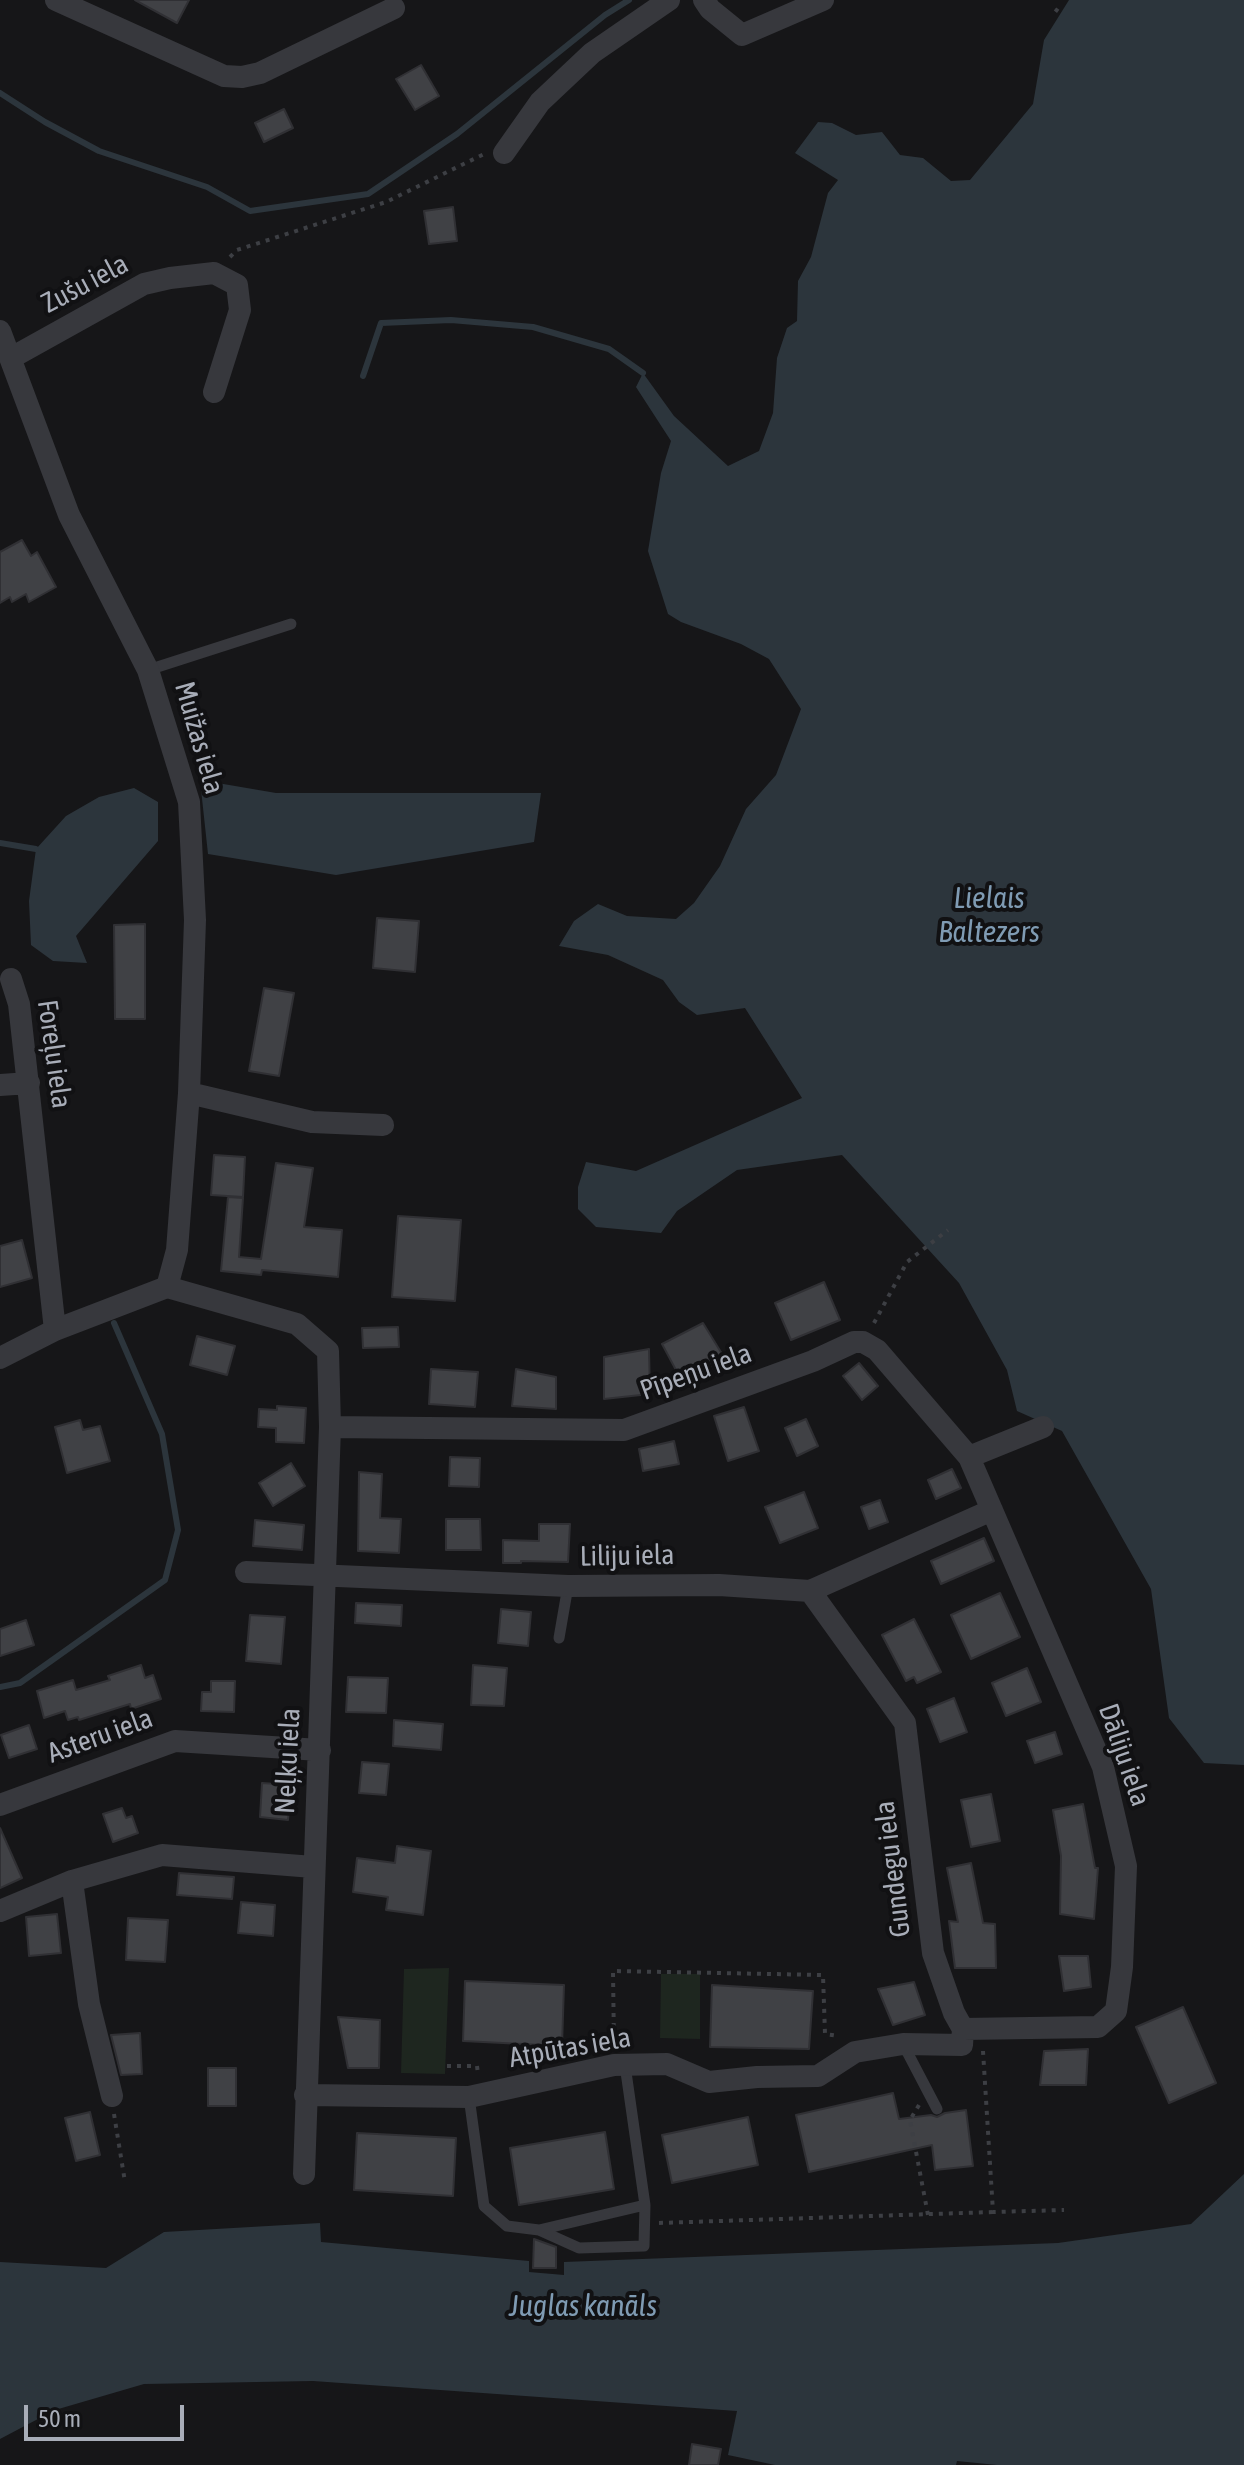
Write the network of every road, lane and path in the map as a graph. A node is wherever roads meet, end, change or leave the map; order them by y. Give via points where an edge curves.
1 (56, 0) edge
2 (669, 0) edge
3 (704, 0) edge
4 (823, 0) edge
5 (394, 8) dead end
6 (1055, 9) dead end
7 (1063, 15) dead end
8 (504, 153) joint
9 (214, 273) junction
10 (0, 331) edge
11 (11, 358) junction
12 (214, 392) dead end
13 (291, 624) dead end
14 (148, 670) junction
15 (11, 979) dead end
16 (29, 1083) junction
17 (0, 1085) edge
18 (189, 1093) junction
19 (383, 1125) dead end
20 (948, 1230) dead end
21 (167, 1287) junction
22 (55, 1330) junction
23 (863, 1342) junction
24 (0, 1358) edge
25 (330, 1427) junction
26 (1043, 1427) dead end
27 (969, 1457) junction
28 (992, 1510) junction
29 (246, 1572) dead end
30 (324, 1576) junction
31 (568, 1586) junction
32 (810, 1591) junction
33 (559, 1638) dead end
34 (320, 1750) junction
35 (0, 1805) edge
36 (313, 1867) junction
37 (72, 1881) junction
38 (0, 1911) edge
39 (972, 2029) junction
40 (903, 2044) junction
41 (855, 2052) junction
42 (619, 2065) junction
43 (305, 2095) junction
44 (112, 2096) joint
45 (469, 2097) junction
46 (916, 2108) dead end
47 (937, 2109) dead end
48 (304, 2174) dead end
49 (125, 2182) dead end
50 (645, 2205) junction
51 (1064, 2210) dead end
52 (993, 2212) junction
53 (928, 2215) junction
54 (645, 2223) junction
55 (539, 2230) junction

1 - 5 street via 224,76 242,77
2 - 8 street via 592,53 540,102
3 - 4 street via 742,35
6 - 7 path
8 - 9 path via 491,150 386,202 237,250
9 - 11 street, Zušu iela via 144,284
9 - 12 street via 237,285 240,310
10 - 11 street, Muižas iela
11 - 14 street, Muižas iela via 69,515
13 - 14 lane
14 - 18 street, Muižas iela via 189,802 195,920
15 - 16 street, Foreļu iela
16 - 17 street
16 - 22 street, Foreļu iela
18 - 19 street via 312,1122
18 - 21 street, Muižas iela via 177,1250
20 - 23 path via 907,1262
21 - 22 street
21 - 25 street, Neļķu iela via 297,1324 328,1351
22 - 24 street
23 - 25 street, Pīpeņu iela via 624,1430
23 - 27 street via 877,1350
25 - 30 street, Neļķu iela
26 - 27 street
27 - 28 street
28 - 32 street, Liliju iela
28 - 39 street, Dāliju iela via 1103,1767 1126,1866 1116,2011 1098,2027
29 - 30 street, Liliju iela
30 - 31 street, Liliju iela
30 - 34 street, Neļķu iela
31 - 32 street, Liliju iela via 719,1585
31 - 33 lane
32 - 39 street, Gundegu iela via 905,1723 933,1953 954,2013
34 - 35 street, Asteru iela via 175,1741
34 - 36 street, Neļķu iela
36 - 37 street via 162,1855
36 - 43 street, Neļķu iela
37 - 38 street
37 - 44 street via 89,2004
39 - 40 street, Atpūtas iela via 962,2045
39 - 52 path
40 - 41 street, Atpūtas iela
40 - 47 lane
41 - 42 street, Atpūtas iela via 818,2076 709,2082 667,2064
41 - 42 path via 850,2037 825,2034 823,1975 613,1971
42 - 45 street, Atpūtas iela
42 - 50 lane
43 - 45 street, Atpūtas iela
43 - 48 street, Neļķu iela
44 - 49 path
45 - 55 lane via 484,2206 507,2226
46 - 53 path via 910,2120
50 - 54 lane
50 - 55 lane
51 - 52 path
52 - 53 path
53 - 54 path
54 - 55 lane via 644,2246 579,2248

